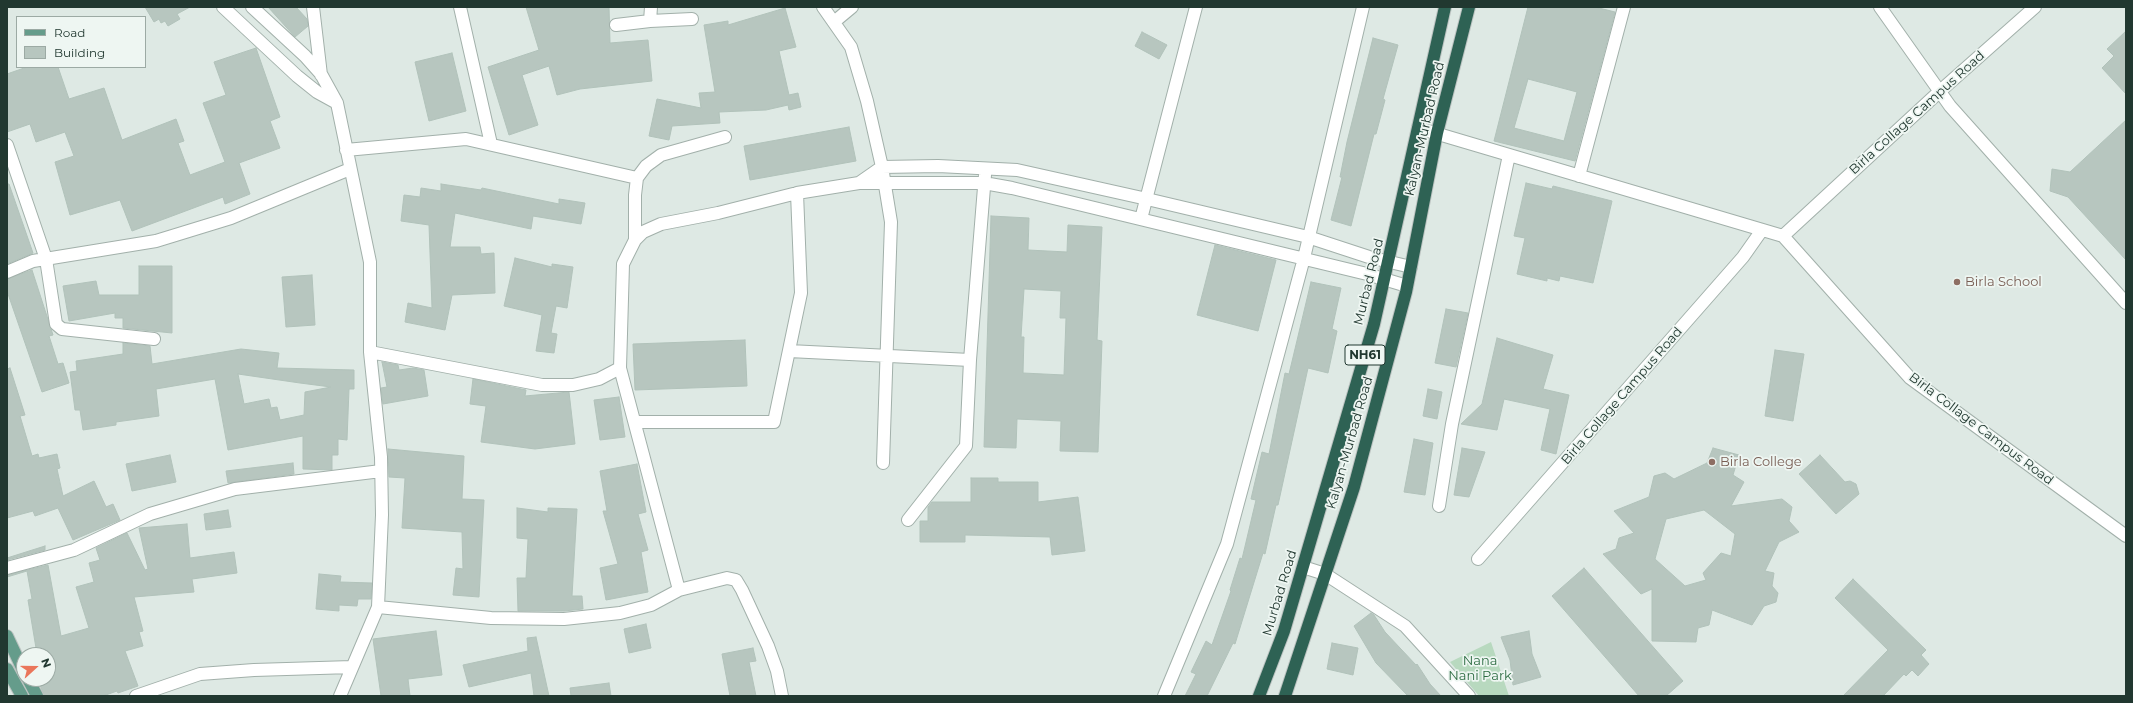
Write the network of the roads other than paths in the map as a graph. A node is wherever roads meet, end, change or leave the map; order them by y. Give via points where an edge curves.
1 (223, 7) edge
2 (252, 7) edge
3 (313, 7) edge
4 (460, 7) edge
5 (651, 7) edge
6 (823, 7) edge
7 (852, 7) edge
8 (1196, 7) edge
9 (1363, 7) edge
10 (1445, 7) edge
11 (1468, 7) edge
12 (1624, 7) edge
13 (1880, 7) edge
14 (2035, 7) edge
15 (692, 19) dead end
16 (650, 21) junction
17 (834, 22) junction
18 (616, 25) dead end
19 (322, 74) junction
20 (317, 92) junction
21 (1939, 92) junction
22 (337, 103) junction
23 (1418, 128) junction
24 (1437, 133) junction
25 (725, 137) dead end
26 (491, 144) junction
27 (7, 145) edge
28 (346, 150) junction
29 (1509, 155) junction
30 (882, 167) junction
31 (986, 168) junction
32 (350, 169) junction
33 (1579, 176) junction
34 (637, 178) junction
35 (984, 182) junction
36 (859, 183) junction
37 (886, 183) junction
38 (797, 193) junction
39 (1147, 198) junction
40 (1141, 219) junction
41 (1762, 230) junction
42 (1783, 236) junction
43 (1308, 237) junction
44 (635, 240) junction
45 (46, 258) junction
46 (1304, 258) junction
47 (1389, 262) junction
48 (1410, 267) junction
49 (7, 272) edge
50 (1384, 279) junction
51 (1407, 286) junction
52 (2126, 303) edge
53 (154, 339) dead end
54 (789, 351) junction
55 (370, 352) junction
56 (887, 357) junction
57 (970, 360) junction
58 (620, 368) junction
59 (635, 422) junction
60 (883, 463) dead end
61 (381, 471) junction
62 (1439, 506) dead end
63 (908, 520) dead end
64 (2126, 536) edge
65 (1478, 559) dead end
66 (1303, 567) junction
67 (7, 568) edge
68 (1325, 574) junction
69 (679, 590) junction
70 (378, 607) junction
71 (7, 636) edge
72 (10, 651) edge
73 (16, 660) edge
74 (352, 667) junction
75 (7, 669) edge
76 (32, 687) edge
77 (22, 696) edge
78 (37, 696) edge
79 (136, 696) edge
80 (340, 696) edge
81 (782, 696) edge
82 (1164, 696) edge
83 (1259, 696) edge
84 (1285, 696) edge
85 (1469, 696) edge

1 - 20 street
2 - 19 street
3 - 19 street
4 - 26 street
5 - 16 street
6 - 17 street
7 - 17 street
8 - 39 street
9 - 43 street
10 - 23 highway, Murbad Road / NH61
11 - 24 highway, Kalyan-Murbad Road / NH61
12 - 33 street
13 - 21 street
14 - 21 street, Birla Collage Campus Road
15 - 16 street
16 - 18 street
17 - 30 street via 851,47
19 - 20 street
19 - 22 street
20 - 22 street
21 - 42 street, Birla Collage Campus Road
21 - 52 street
22 - 28 street
23 - 24 street
23 - 47 highway, Murbad Road / NH61
24 - 29 street
24 - 48 highway, Kalyan-Murbad Road / NH61
25 - 34 street via 661,155 646,166
26 - 28 street via 466,139
26 - 34 street
27 - 45 street
28 - 32 street
29 - 33 street
29 - 62 street via 1452,424
30 - 31 street
30 - 36 street
30 - 37 street
31 - 35 street
31 - 39 street via 1017,170
32 - 45 street via 231,218 156,242
32 - 55 street via 370,262
33 - 41 street
34 - 44 street
35 - 37 street
35 - 40 street
35 - 57 street
36 - 37 street
36 - 38 street
37 - 56 street via 891,222
38 - 44 street via 661,224 643,232
38 - 54 street via 801,293
39 - 40 street
39 - 43 street
40 - 46 street
41 - 42 street
41 - 65 street, Birla Collage Campus Road via 1743,257
42 - 64 street, Birla Collage Campus Road via 1910,378
43 - 46 street
43 - 47 street
44 - 58 street via 623,264
45 - 49 street
45 - 53 street via 56,324 62,329
46 - 50 street
46 - 82 street via 1227,544
47 - 48 street
47 - 50 highway, Murbad Road / NH61
48 - 51 highway, Kalyan-Murbad Road / NH61
50 - 51 street
50 - 66 highway, Murbad Road / NH61 via 1374,324
51 - 68 highway, Kalyan-Murbad Road / NH61 via 1354,487
54 - 56 street
54 - 59 street via 774,422
55 - 58 street via 542,385 572,385 599,379
55 - 61 street
56 - 57 street
56 - 60 street
57 - 63 street via 966,446
58 - 59 street
59 - 69 street
61 - 67 street via 235,489 150,514 74,550
61 - 70 street
66 - 68 street
66 - 83 highway, Murbad Road / NH61 via 1284,631
68 - 84 highway, Kalyan-Murbad Road / NH61
68 - 85 street via 1405,626
69 - 70 street via 651,605 620,613 564,619 491,618
69 - 81 street via 727,578 736,580 768,646
70 - 74 street
71 - 72 main road
72 - 73 main road
74 - 79 street via 200,674
74 - 80 street
75 - 77 main road
76 - 78 main road

